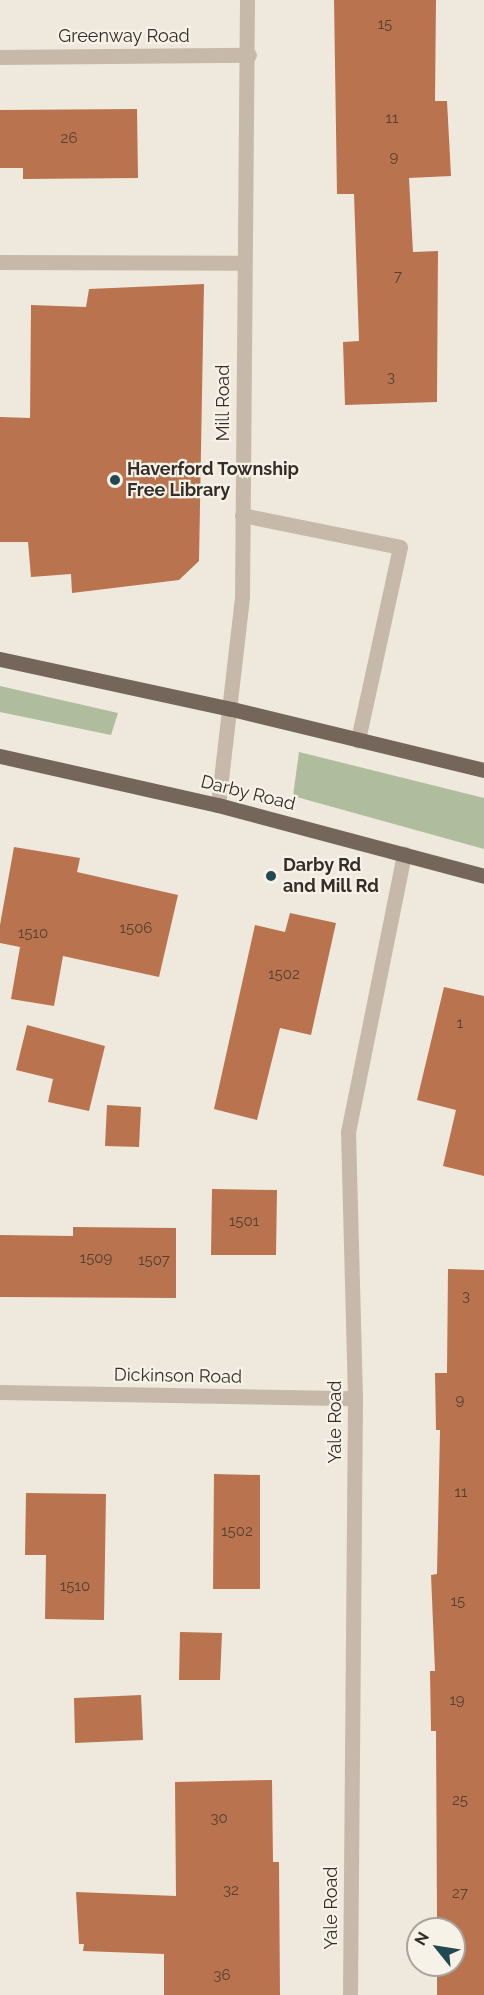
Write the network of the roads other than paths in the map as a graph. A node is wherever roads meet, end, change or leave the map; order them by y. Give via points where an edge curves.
1 (247, 0) edge
2 (249, 55) junction
3 (0, 57) edge
4 (0, 262) edge
5 (243, 263) junction
6 (242, 515) junction
7 (0, 659) edge
8 (232, 709) junction
9 (358, 740) junction
10 (0, 756) edge
11 (484, 770) edge
12 (218, 805) junction
13 (404, 854) junction
14 (484, 876) edge
15 (0, 1392) edge
16 (355, 1398) junction
17 (350, 1995) edge

1 - 2 street, Mill Road
2 - 3 street, Greenway Road
2 - 5 street, Mill Road
4 - 5 street
5 - 6 street, Mill Road
6 - 8 street, Mill Road via 242,597
6 - 9 street via 400,547
7 - 8 main road
8 - 9 main road
8 - 12 street, Mill Road
9 - 11 main road
10 - 12 main road, Darby Road
12 - 13 main road, Darby Road
13 - 14 main road, Darby Road
13 - 16 street, Yale Road via 348,1132
15 - 16 street, Dickinson Road
16 - 17 street, Yale Road

